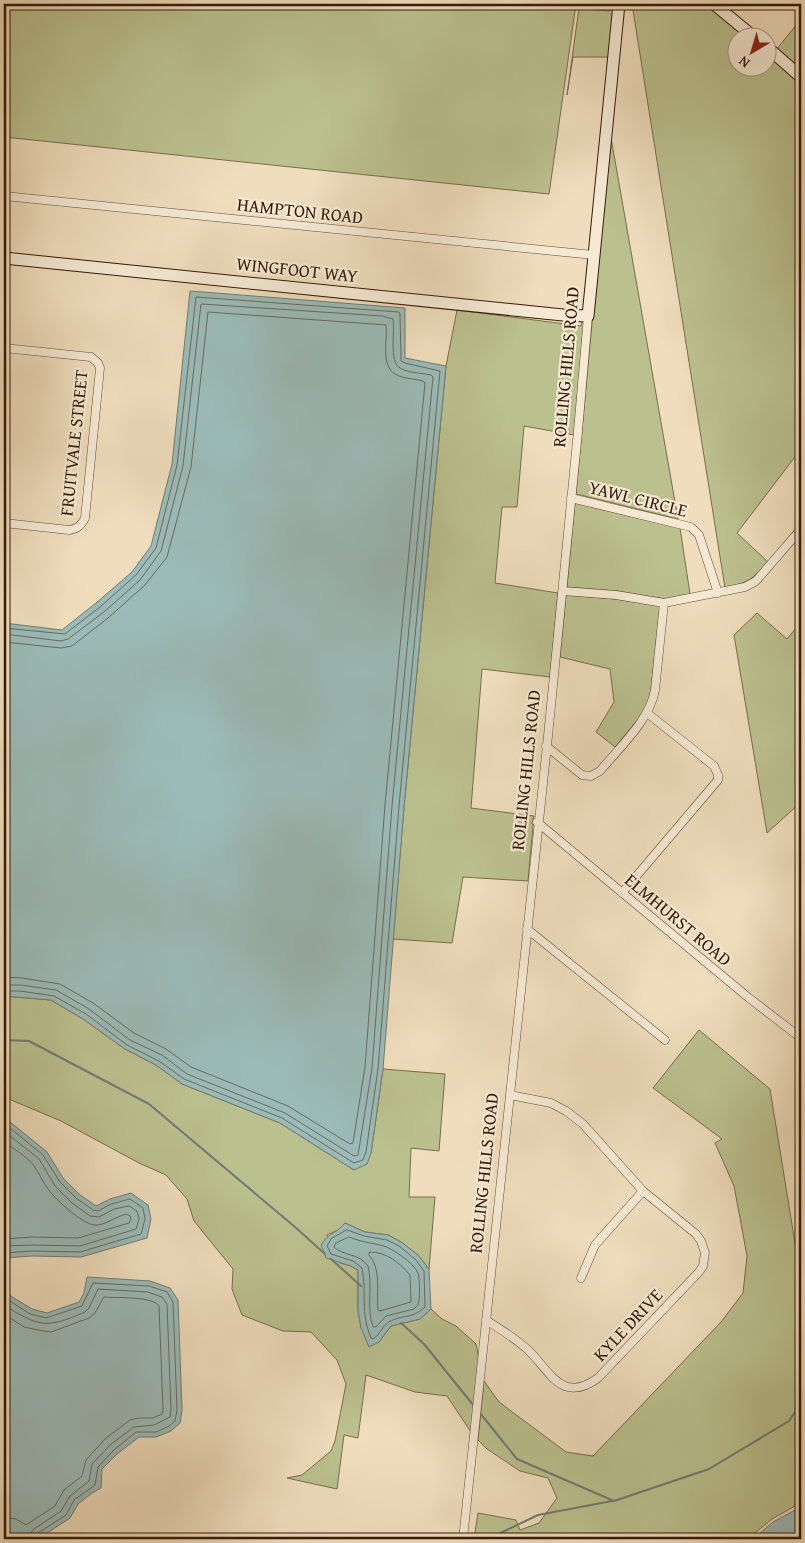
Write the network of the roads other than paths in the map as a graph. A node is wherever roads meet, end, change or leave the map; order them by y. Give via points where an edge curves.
1 (619, 4) edge
2 (714, 4) edge
3 (743, 28) edge
4 (778, 56) edge
5 (801, 76) edge
6 (4, 196) edge
7 (594, 255) junction
8 (4, 258) edge
9 (588, 316) junction
10 (4, 348) edge
11 (571, 498) junction
12 (4, 523) edge
13 (801, 529) edge
14 (562, 591) junction
15 (718, 593) junction
16 (664, 603) junction
17 (647, 713) junction
18 (546, 746) junction
19 (537, 822) junction
20 (622, 893) junction
21 (527, 929) junction
22 (801, 1038) edge
23 (665, 1040) dead end
24 (510, 1094) junction
25 (643, 1191) junction
26 (581, 1278) dead end
27 (486, 1320) junction
28 (463, 1539) edge

1 - 7 street, ROLLING HILLS ROAD
2 - 3 street
4 - 5 street
6 - 7 street, HAMPTON ROAD
7 - 9 street, ROLLING HILLS ROAD
8 - 9 street, WINGFOOT WAY
9 - 11 street, ROLLING HILLS ROAD
10 - 12 street, FRUITVALE STREET via 91,357 100,368 83,523 69,530
11 - 14 street, ROLLING HILLS ROAD
11 - 15 street, YAWL CIRCLE via 691,527 699,535
13 - 15 street via 756,581
14 - 16 street
14 - 18 street, ROLLING HILLS ROAD
15 - 16 street
16 - 17 street via 655,690
17 - 18 street via 600,771 590,776 582,775
17 - 20 street via 714,766 718,780
18 - 19 street, ROLLING HILLS ROAD
19 - 20 street, ELMHURST ROAD
19 - 21 street, ROLLING HILLS ROAD
20 - 22 street, ELMHURST ROAD
21 - 23 street
21 - 24 street, ROLLING HILLS ROAD
24 - 25 street, KYLE DRIVE via 543,1100 566,1111 583,1124
24 - 27 street, ROLLING HILLS ROAD
25 - 26 street via 599,1240
25 - 27 street, KYLE DRIVE via 696,1234 703,1246 705,1260 699,1272 598,1378 581,1387 561,1384 519,1342
27 - 28 street, ROLLING HILLS ROAD

